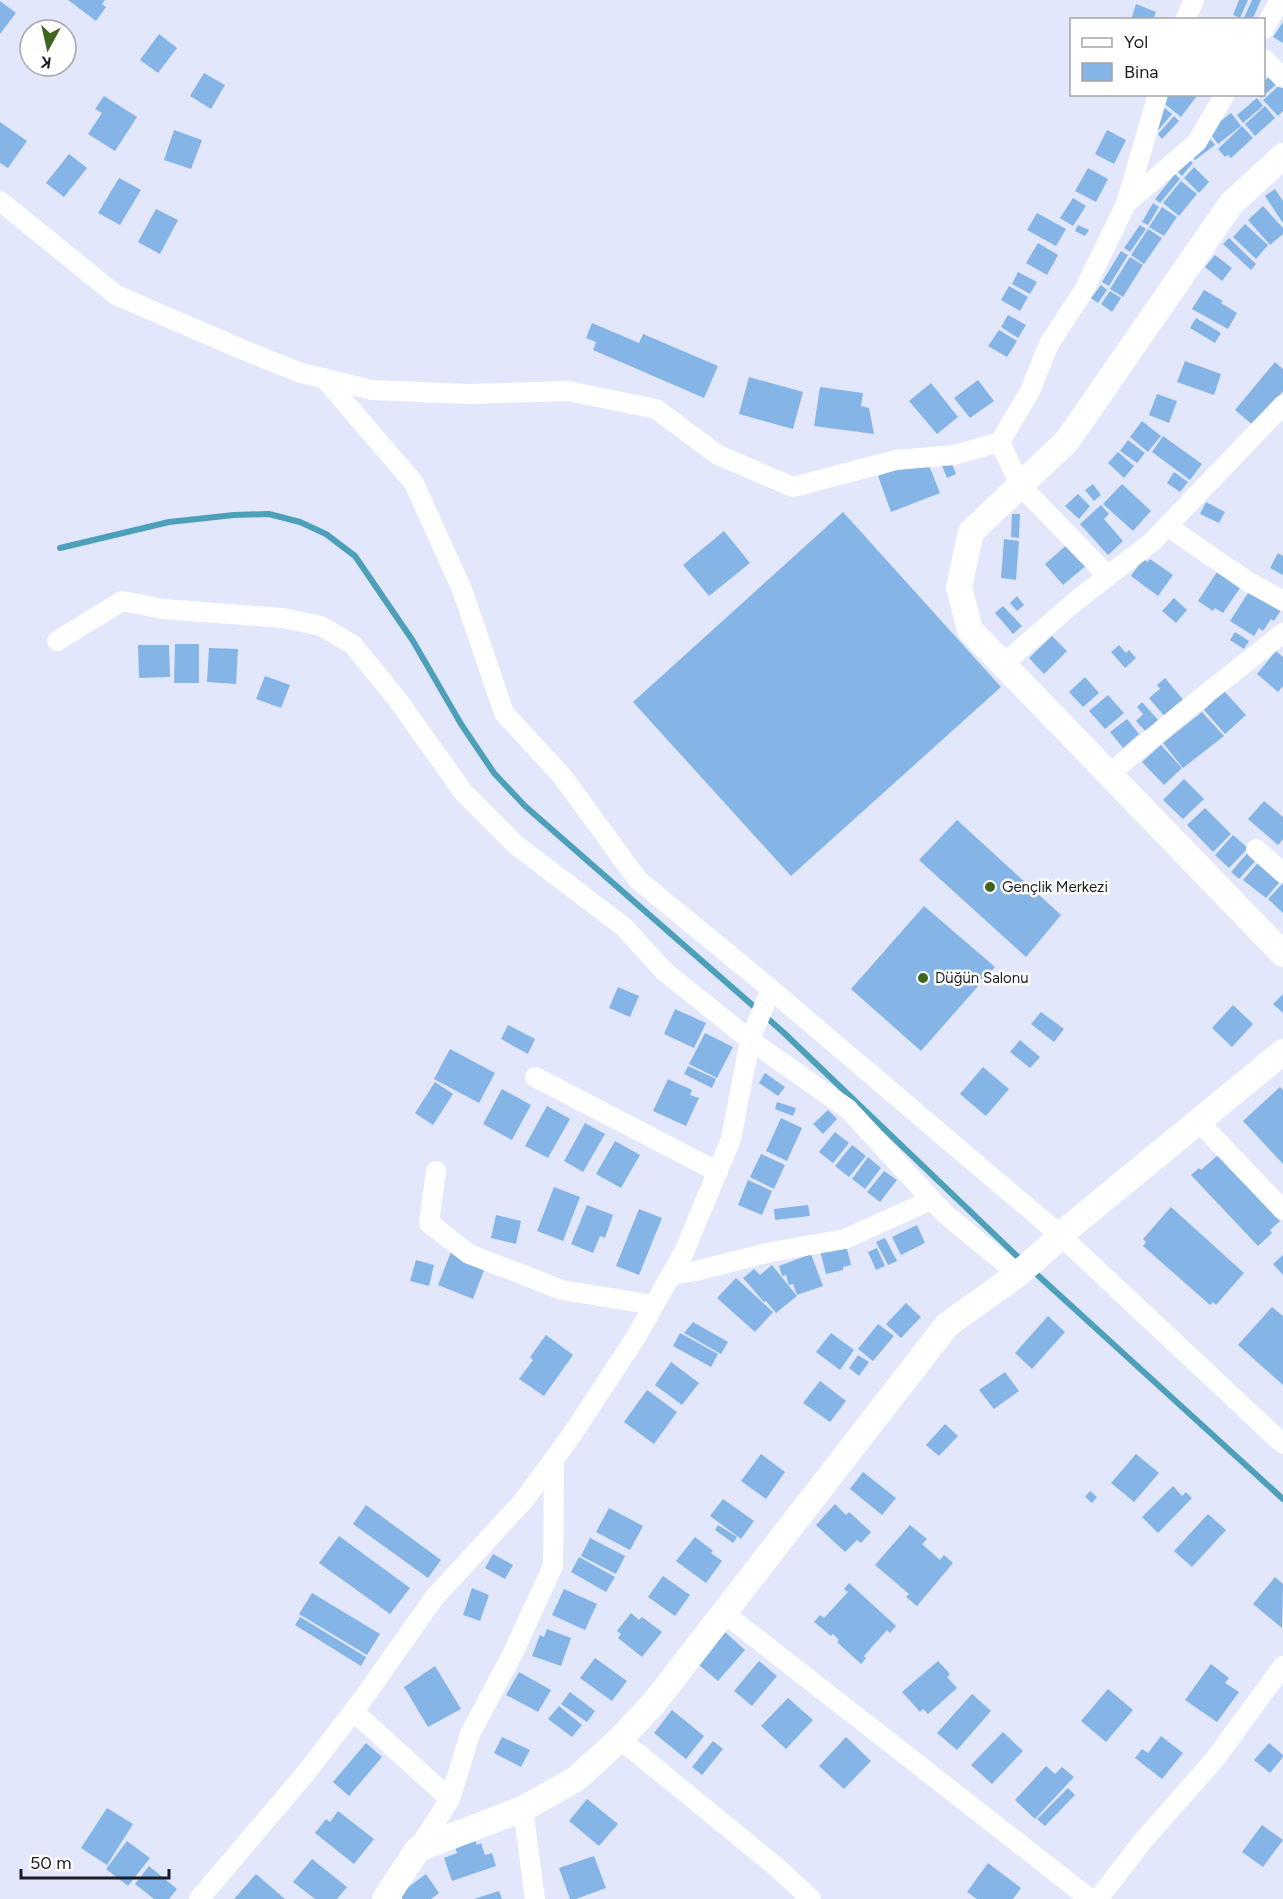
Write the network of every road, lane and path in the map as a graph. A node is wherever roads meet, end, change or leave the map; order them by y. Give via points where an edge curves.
1 (1194, 0) edge
2 (1280, 0) edge
3 (1186, 18) edge
4 (1265, 26) edge
5 (1265, 61) edge
6 (1283, 78) edge
7 (1157, 96) edge
8 (1224, 96) edge
9 (1283, 156) edge
10 (0, 201) edge
11 (1126, 204) junction
12 (324, 378) junction
13 (1283, 405) edge
14 (1000, 442) junction
15 (1020, 484) junction
16 (1167, 526) junction
17 (1108, 576) junction
18 (1283, 601) edge
19 (1283, 633) edge
20 (57, 640) dead end
21 (1003, 664) junction
22 (1109, 774) junction
23 (1256, 849) dead end
24 (1283, 873) edge
25 (1283, 954) edge
26 (768, 996) junction
27 (752, 1035) junction
28 (1283, 1052) edge
29 (535, 1077) dead end
30 (1198, 1121) junction
31 (436, 1171) dead end
32 (718, 1172) junction
33 (932, 1200) junction
34 (1283, 1209) edge
35 (1056, 1240) junction
36 (1018, 1274) junction
37 (671, 1275) junction
38 (654, 1305) junction
39 (1283, 1444) edge
40 (554, 1460) junction
41 (724, 1612) junction
42 (1283, 1666) edge
43 (353, 1711) junction
44 (620, 1739) junction
45 (450, 1799) junction
46 (523, 1809) junction
47 (418, 1849) junction
48 (199, 1899) edge
49 (385, 1899) edge
50 (535, 1899) edge
51 (811, 1899) edge
52 (1090, 1899) edge
53 (1098, 1899) edge

1 - 3 street
2 - 4 street
5 - 6 street
7 - 11 street
8 - 11 street via 1197,142
9 - 15 street via 1231,204 1066,441
10 - 12 street via 116,295 241,349
11 - 14 street via 1084,290 1049,344 1030,391
12 - 14 street via 372,390 468,394 568,392 656,410 718,455 793,487 896,460 954,455
12 - 26 street via 414,483 463,592 504,713 562,776 638,880
13 - 16 street
14 - 15 street
15 - 17 street
15 - 21 street via 970,532 959,587 970,630
16 - 17 street
16 - 18 street
17 - 21 street
19 - 22 street
20 - 27 street via 122,601 163,609 283,618 321,626 353,645 464,793 516,844 624,927 664,971
21 - 22 street
22 - 25 street
23 - 24 street
26 - 27 street
26 - 35 street
27 - 32 street via 732,1139
27 - 33 street via 848,1108
28 - 30 street
29 - 32 street
30 - 34 street
30 - 35 street
31 - 38 street via 429,1223 469,1254 562,1290
32 - 37 street
33 - 36 street
33 - 37 street via 845,1239
35 - 36 street
35 - 39 street
36 - 41 street via 947,1325
37 - 38 street
38 - 40 street
40 - 43 street via 524,1500 434,1598
40 - 45 street via 553,1566 470,1734
41 - 44 street via 654,1703
41 - 52 street
42 - 53 street via 1215,1758
43 - 45 street
43 - 48 street
44 - 46 street via 576,1779
44 - 51 street
45 - 47 street
46 - 47 street
46 - 50 street
47 - 49 street

